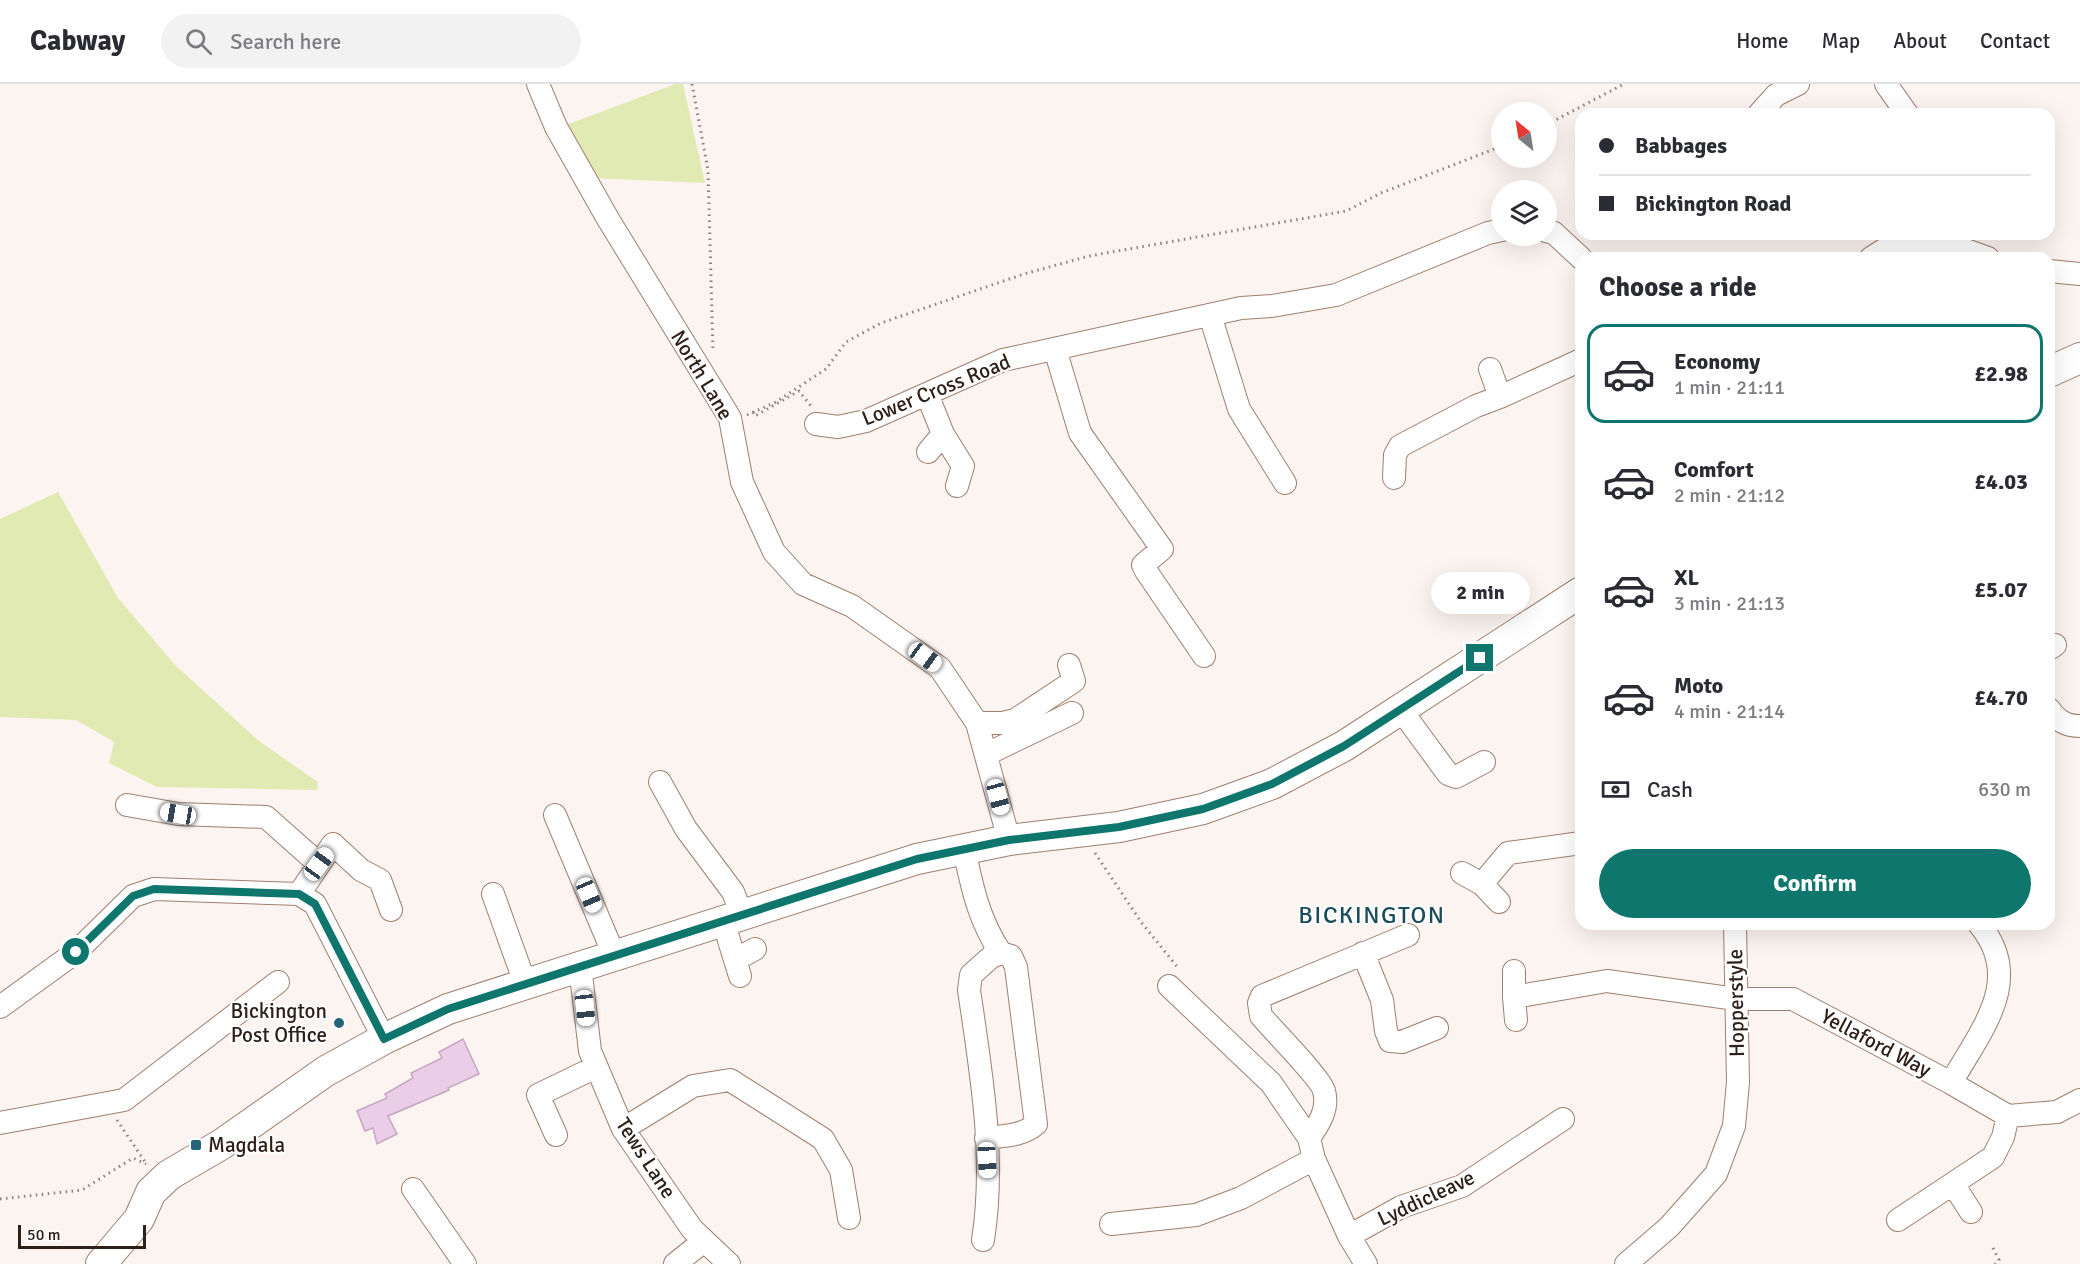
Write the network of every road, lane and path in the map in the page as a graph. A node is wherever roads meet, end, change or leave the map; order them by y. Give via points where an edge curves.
1 (538, 84) edge
2 (692, 84) edge
3 (1624, 84) edge
4 (1798, 84) edge
5 (1886, 84) edge
6 (1578, 108) edge
7 (1764, 108) edge
8 (1903, 108) edge
9 (1575, 110) edge
10 (1557, 119) edge
11 (1491, 150) edge
12 (1491, 232) edge
13 (1557, 236) edge
14 (1908, 240) edge
15 (1943, 240) edge
16 (1575, 252) edge
17 (1881, 252) edge
18 (1973, 252) edge
19 (2055, 272) edge
20 (2080, 274) edge
21 (1210, 315) junction
22 (1054, 349) junction
23 (2080, 358) edge
24 (716, 363) dead end
25 (1575, 363) edge
26 (1490, 369) dead end
27 (2055, 369) edge
28 (927, 394) junction
29 (1500, 397) junction
30 (753, 412) junction
31 (732, 421) junction
32 (822, 425) joint
33 (943, 434) junction
34 (928, 452) dead end
35 (1394, 478) dead end
36 (1285, 483) dead end
37 (957, 486) dead end
38 (1575, 596) edge
39 (1204, 656) dead end
40 (1069, 665) dead end
41 (1401, 710) junction
42 (1072, 713) dead end
43 (2055, 718) edge
44 (977, 723) junction
45 (2080, 726) edge
46 (987, 754) junction
47 (1484, 762) dead end
48 (660, 783) dead end
49 (127, 805) dead end
50 (555, 815) dead end
51 (1009, 840) junction
52 (1575, 844) edge
53 (964, 849) junction
54 (319, 864) junction
55 (1462, 873) dead end
56 (1482, 884) junction
57 (299, 894) junction
58 (493, 894) dead end
59 (1499, 902) dead end
60 (391, 910) dead end
61 (732, 918) junction
62 (1735, 930) edge
63 (1983, 930) edge
64 (1408, 935) dead end
65 (755, 949) dead end
66 (1001, 953) junction
67 (1363, 953) junction
68 (614, 955) junction
69 (580, 966) junction
70 (1514, 971) dead end
71 (278, 982) dead end
72 (525, 983) junction
73 (1169, 986) dead end
74 (1514, 997) junction
75 (1736, 999) junction
76 (0, 1007) edge
77 (1516, 1020) dead end
78 (1437, 1028) dead end
79 (384, 1039) junction
80 (596, 1067) junction
81 (1951, 1083) junction
82 (2080, 1100) edge
83 (107, 1103) junction
84 (2008, 1116) junction
85 (1563, 1119) dead end
86 (0, 1123) edge
87 (623, 1129) junction
88 (556, 1135) dead end
89 (986, 1138) junction
90 (1311, 1148) junction
91 (158, 1170) junction
92 (1953, 1184) junction
93 (413, 1189) dead end
94 (0, 1199) edge
95 (1971, 1212) dead end
96 (849, 1218) dead end
97 (1898, 1220) dead end
98 (1111, 1224) dead end
99 (1349, 1236) junction
100 (983, 1240) dead end
101 (704, 1241) junction
102 (1993, 1248) dead end
103 (101, 1264) edge
104 (465, 1264) edge
105 (675, 1264) edge
106 (729, 1264) edge
107 (1366, 1264) edge
108 (1626, 1264) edge
109 (1995, 1264) edge

1 - 31 street, North Lane via 556,127 608,219
2 - 24 path via 708,170 712,351
3 - 6 path
4 - 7 street via 1776,95
5 - 8 street
9 - 10 path
11 - 30 path via 1381,193 1346,211 1089,256 880,323 846,342 826,369 776,402
12 - 21 street, Lower Cross Road via 1336,295
13 - 16 street
14 - 17 street
15 - 18 street
19 - 20 street
21 - 22 street, Lower Cross Road
21 - 36 street via 1239,409
22 - 28 street, Lower Cross Road via 1003,360
22 - 39 street via 1080,433 1162,549 1143,565
23 - 27 main road
25 - 29 street
26 - 29 street
28 - 32 street, Lower Cross Road via 866,421 838,427
28 - 33 street
29 - 35 street via 1400,446 1395,455
30 - 31 path
30 - 32 path via 755,416 799,391
31 - 44 street, North Lane via 742,482 774,552 803,584 852,606 940,668
33 - 34 street
33 - 37 street via 963,466
38 - 41 main road
40 - 44 street via 1074,681 1015,720
41 - 47 street via 1448,774 1456,777
41 - 51 main road via 1272,784 1203,809 1119,827
42 - 46 street
43 - 45 street via 2070,726
44 - 46 street, North Lane
46 - 51 street, North Lane
48 - 61 street via 686,829 733,892
49 - 54 street via 178,814 266,817
50 - 68 street
51 - 53 main road
52 - 56 street via 1508,853
53 - 61 main road via 917,859
53 - 66 street via 977,906 987,933
54 - 57 street
54 - 60 street via 333,844 361,870 380,880
55 - 56 street
56 - 59 street
57 - 76 street via 154,889 133,896 76,952
57 - 79 street via 315,904
58 - 72 street
61 - 65 street via 737,968
61 - 68 main road
62 - 75 street, Hopperstyle
63 - 81 street via 1995,949 2001,969 1997,1000
64 - 67 street
66 - 89 street via 971,975 969,990
66 - 89 street via 1011,956 1016,967 1036,1124 1012,1135
67 - 78 street via 1382,1000 1390,1041 1402,1042
67 - 90 street via 1262,996 1259,1003 1261,1016 1324,1089 1325,1105
68 - 69 main road
69 - 72 main road
69 - 80 street, Tews Lane via 590,1051
70 - 74 street
71 - 83 street via 124,1100
72 - 79 main road via 448,1009
73 - 90 street via 1271,1083
74 - 75 street, Yellaford Way via 1607,981
74 - 77 street
75 - 81 street, Yellaford Way via 1794,999
75 - 108 street, Hopperstyle via 1738,1082 1734,1126 1716,1174 1669,1227
79 - 91 main road via 326,1071 222,1144
80 - 87 street, Tews Lane
80 - 88 street via 538,1095
81 - 84 street, Yellaford Way
82 - 84 street via 2057,1112
83 - 86 street
83 - 91 path
84 - 92 street via 1993,1157
85 - 99 street, Lyddicleave via 1462,1186 1401,1207
87 - 96 street via 693,1086 730,1080 823,1138 841,1170
87 - 101 street, Tews Lane
89 - 100 street via 989,1203
90 - 98 street via 1241,1198 1196,1215
90 - 99 street
91 - 94 path via 133,1158 81,1190
91 - 103 main road via 139,1219
92 - 95 street
92 - 97 street
93 - 104 street
99 - 107 street
101 - 105 street
101 - 106 street, Tews Lane
102 - 109 path via 1999,1260

